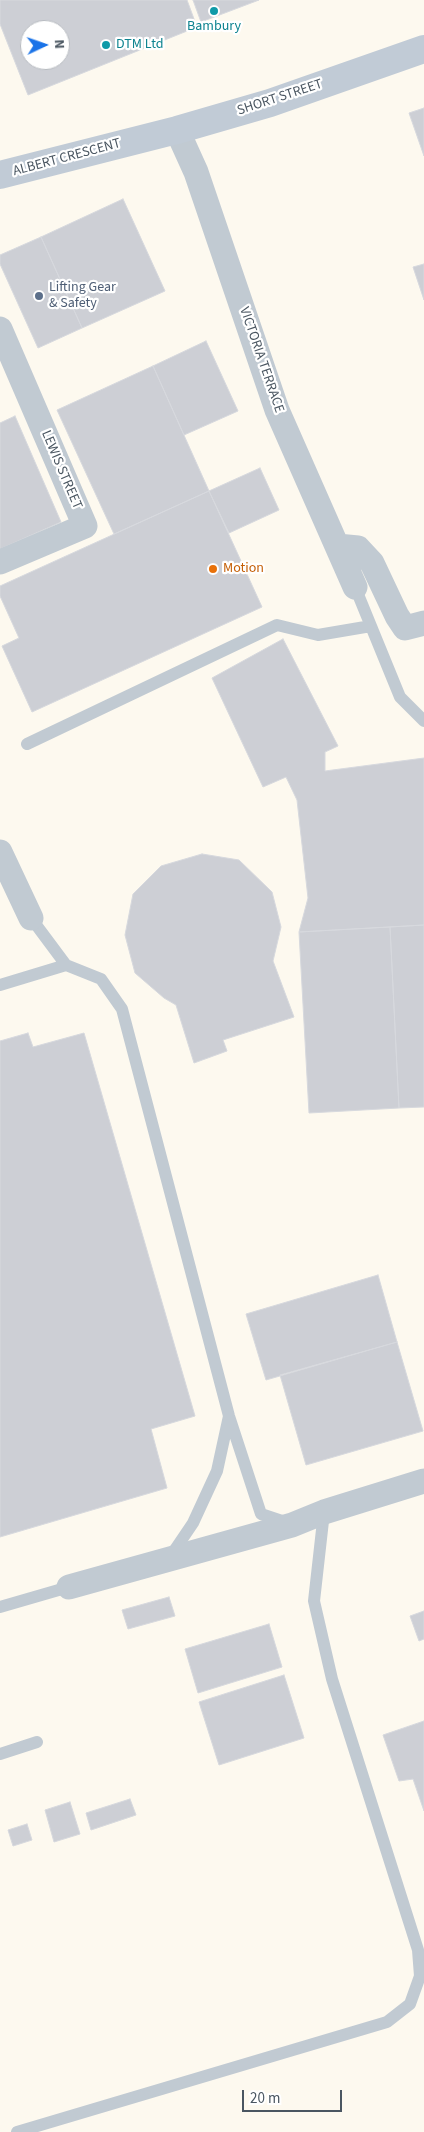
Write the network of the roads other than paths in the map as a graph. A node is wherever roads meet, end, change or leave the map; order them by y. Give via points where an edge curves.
1 (424, 49) edge
2 (177, 130) junction
3 (134, 140) joint
4 (0, 175) edge
5 (0, 329) edge
6 (337, 546) junction
7 (0, 562) edge
8 (355, 587) joint
9 (424, 623) edge
10 (371, 626) junction
11 (424, 722) edge
12 (27, 744) dead end
13 (0, 852) edge
14 (31, 918) joint
15 (66, 965) junction
16 (0, 985) edge
17 (229, 1416) junction
18 (424, 1481) edge
19 (324, 1512) junction
20 (292, 1524) junction
21 (170, 1558) junction
22 (69, 1587) joint
23 (0, 1608) edge
24 (37, 1742) dead end
25 (0, 1754) edge
26 (17, 2132) edge

1 - 2 street, SHORT STREET via 270,103
2 - 3 street, SHORT STREET
2 - 6 street, VICTORIA TERRACE via 199,181 277,410
3 - 4 street, ALBERT CRESCENT
5 - 7 street, LEWIS STREET via 85,526
6 - 8 street, VICTORIA TERRACE
6 - 9 street via 358,548 372,563 405,628
8 - 10 lane
10 - 11 lane via 400,696
10 - 12 lane via 318,635 277,625
13 - 14 street
14 - 15 lane
15 - 16 lane
15 - 17 lane via 101,980 122,1009
17 - 20 lane via 261,1514
17 - 21 lane via 218,1471 193,1524
18 - 19 street
19 - 20 street
19 - 26 lane via 314,1601 332,1679 418,1950 420,1976 410,2004 387,2022
20 - 21 street
21 - 22 street
22 - 23 lane
24 - 25 lane

